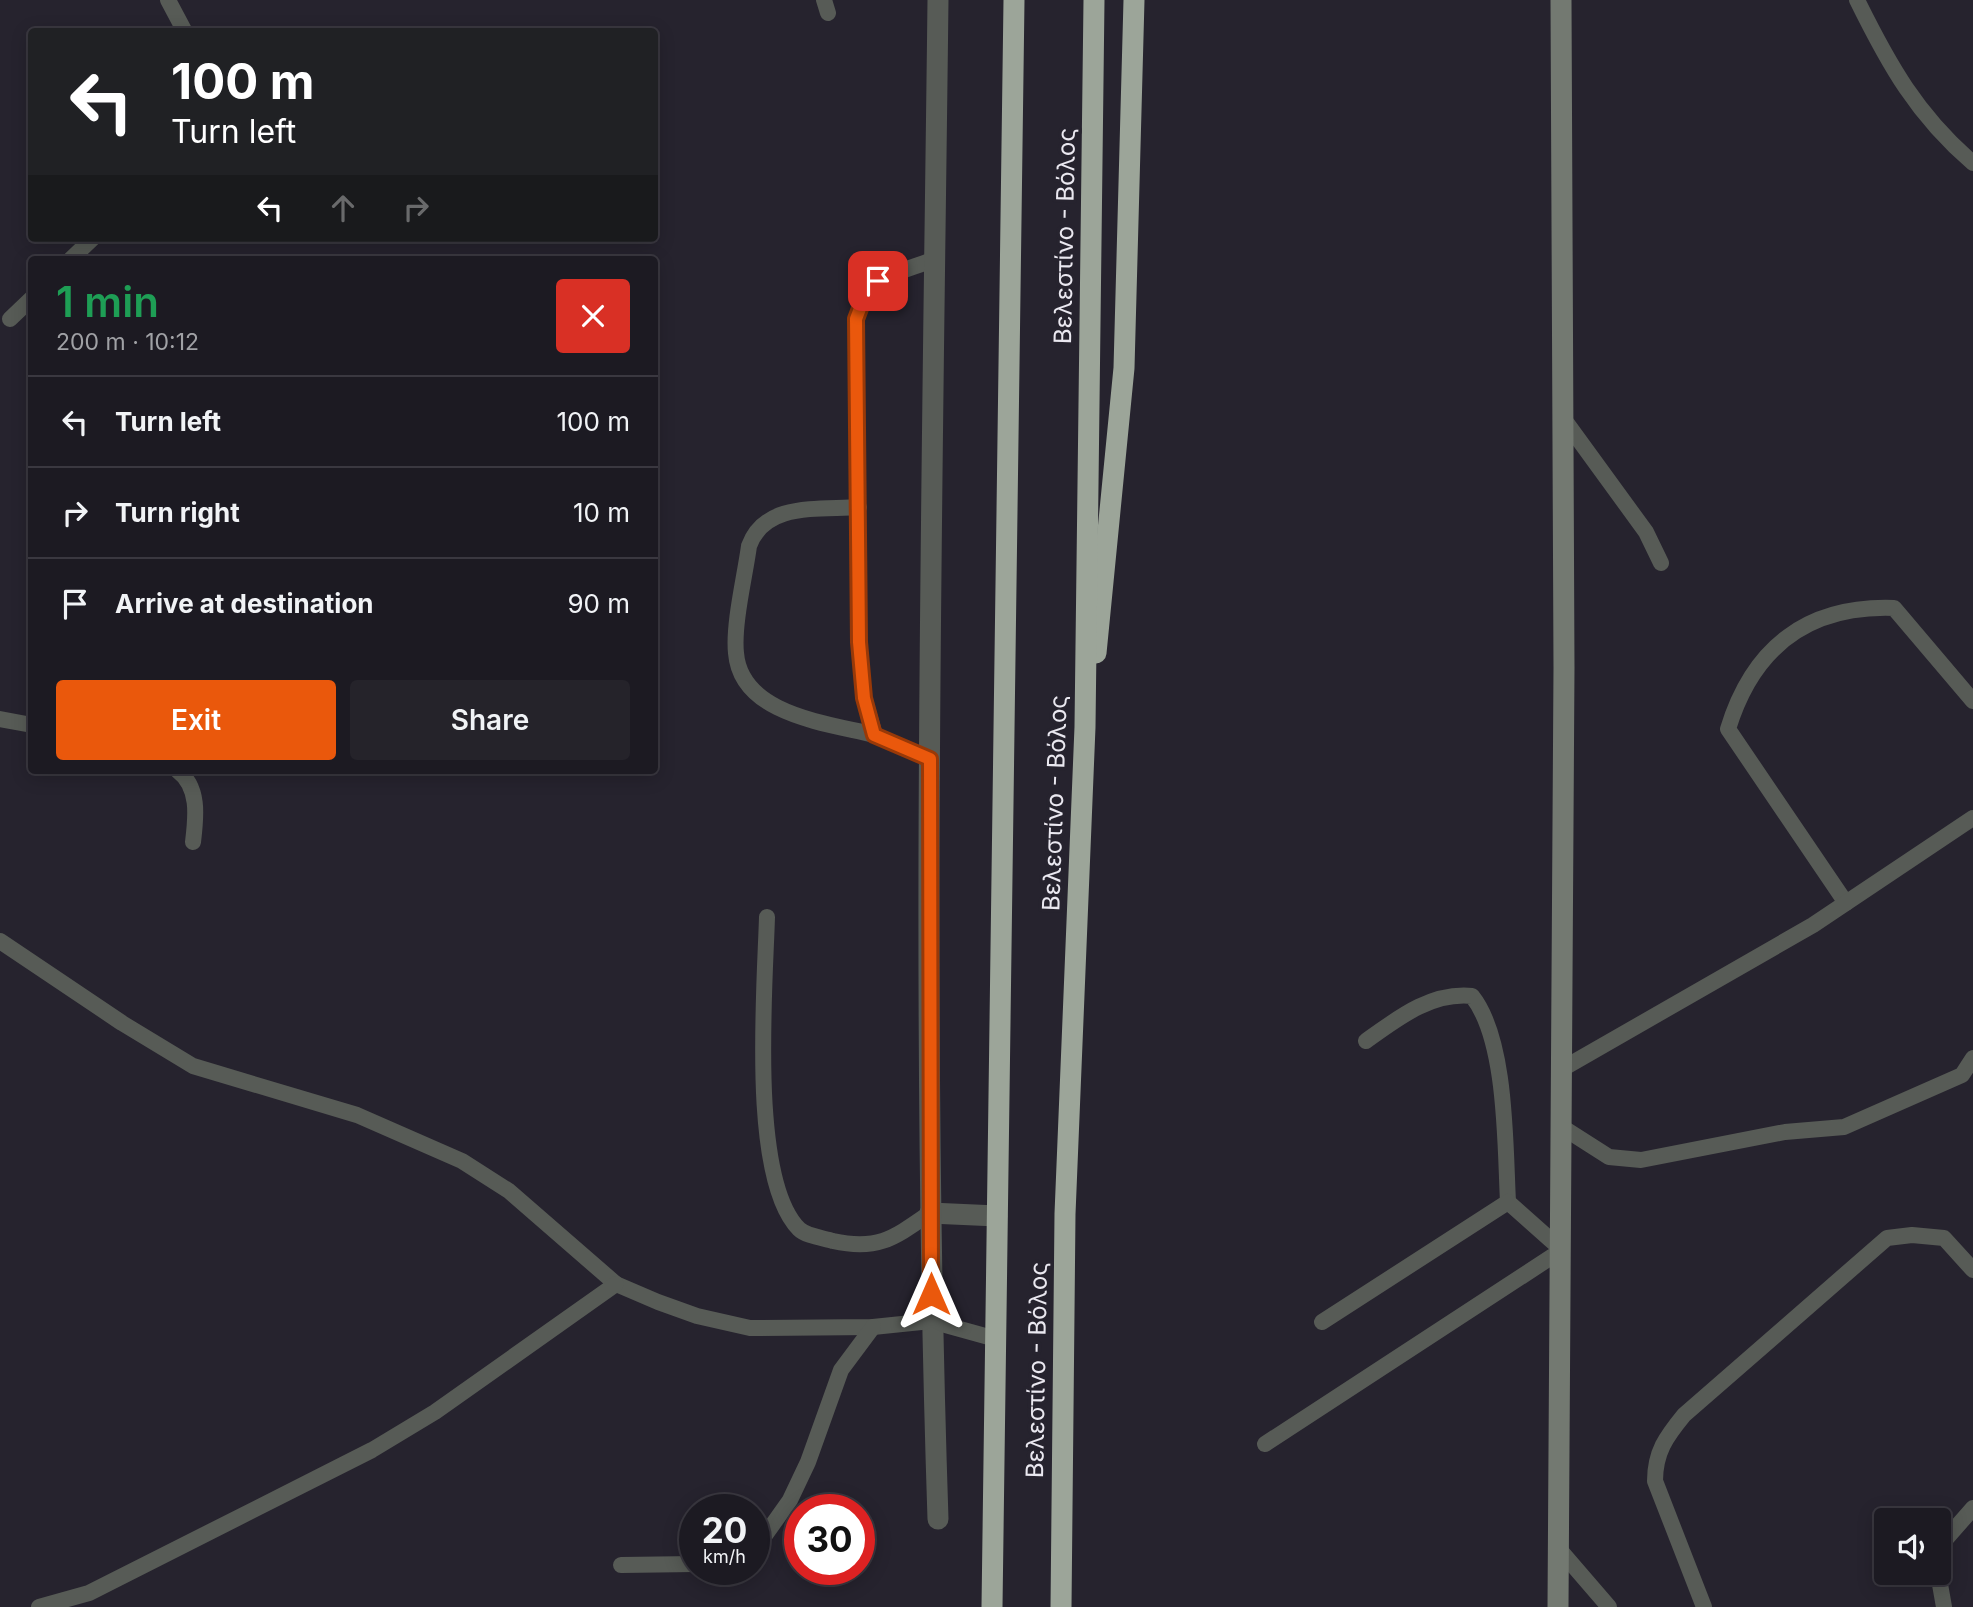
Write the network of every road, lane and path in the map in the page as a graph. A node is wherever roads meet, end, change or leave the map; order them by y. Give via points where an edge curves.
1 (168, 0) edge
2 (938, 0) edge
3 (1014, 0) edge
4 (1094, 0) edge
5 (1135, 0) edge
6 (1561, 0) edge
7 (1857, 0) edge
8 (183, 28) edge
9 (1973, 163) edge
10 (89, 242) edge
11 (74, 256) edge
12 (935, 259) junction
13 (28, 302) edge
14 (10, 319) dead end
15 (1563, 418) junction
16 (859, 507) junction
17 (1661, 563) dead end
18 (1973, 701) edge
19 (0, 719) edge
20 (28, 724) edge
21 (1085, 727) junction
22 (874, 735) junction
23 (930, 759) junction
24 (182, 774) edge
25 (1973, 818) edge
26 (193, 842) dead end
27 (1846, 903) junction
28 (767, 917) dead end
29 (0, 941) edge
30 (1366, 1041) dead end
31 (1973, 1058) edge
32 (1562, 1069) junction
33 (1562, 1127) junction
34 (1508, 1202) junction
35 (930, 1213) junction
36 (997, 1216) junction
37 (1562, 1250) junction
38 (1973, 1270) edge
39 (616, 1284) junction
40 (931, 1321) junction
41 (1322, 1322) dead end
42 (873, 1327) junction
43 (996, 1339) junction
44 (1265, 1444) dead end
45 (1973, 1508) edge
46 (938, 1519) dead end
47 (770, 1528) edge
48 (1951, 1533) edge
49 (1559, 1549) junction
50 (679, 1564) edge
51 (621, 1565) dead end
52 (1940, 1585) edge
53 (39, 1607) edge
54 (992, 1607) edge
55 (1061, 1607) edge
56 (1559, 1607) edge
57 (1609, 1607) edge
58 (1704, 1607) edge
59 (1944, 1607) edge

1 - 8 lane
2 - 12 street
3 - 36 highway, Βελεστίνο - Βόλος
4 - 21 highway, Βελεστίνο - Βόλος
5 - 21 highway via 1124,368 1101,618
6 - 15 street
7 - 9 lane via 1911,99
10 - 11 lane
12 - 16 lane via 878,281 864,298 856,319
12 - 23 street
13 - 14 lane
15 - 17 lane via 1646,532
15 - 32 street
16 - 22 lane via 859,642 864,698
16 - 22 lane via 785,513 764,520 755,530 735,652 747,685 765,701
18 - 27 lane via 1894,608 1847,610 1802,627 1763,658 1748,680 1728,729
19 - 20 lane
21 - 55 highway, Βελεστίνο - Βόλος via 1065,1214
22 - 23 lane
23 - 35 street
24 - 26 lane via 197,808
25 - 27 lane
27 - 32 lane
28 - 35 lane via 767,1120 774,1185 787,1214 800,1231 859,1246 900,1234
29 - 39 lane via 193,1066 358,1115 462,1161 509,1191
30 - 34 lane via 1410,1009 1453,994 1472,996 1485,1012 1492,1034 1504,1122
31 - 33 lane via 1962,1075 1844,1127 1730,1141 1642,1160 1609,1157
32 - 33 street
33 - 37 street
34 - 37 lane
34 - 41 lane
35 - 36 street
35 - 40 street
36 - 43 highway, Βελεστίνο - Βόλος
37 - 44 lane
37 - 49 street
38 - 58 lane via 1944,1238 1887,1238 1684,1415 1663,1440 1655,1462 1655,1481
39 - 42 lane via 697,1316 750,1328
39 - 53 lane via 435,1412 372,1450 89,1593
40 - 42 lane
40 - 43 lane
40 - 46 street
42 - 47 lane via 841,1370 808,1462
43 - 54 highway, Βελεστίνο - Βόλος
45 - 48 lane
49 - 56 street
49 - 57 lane
50 - 51 lane
52 - 59 lane

